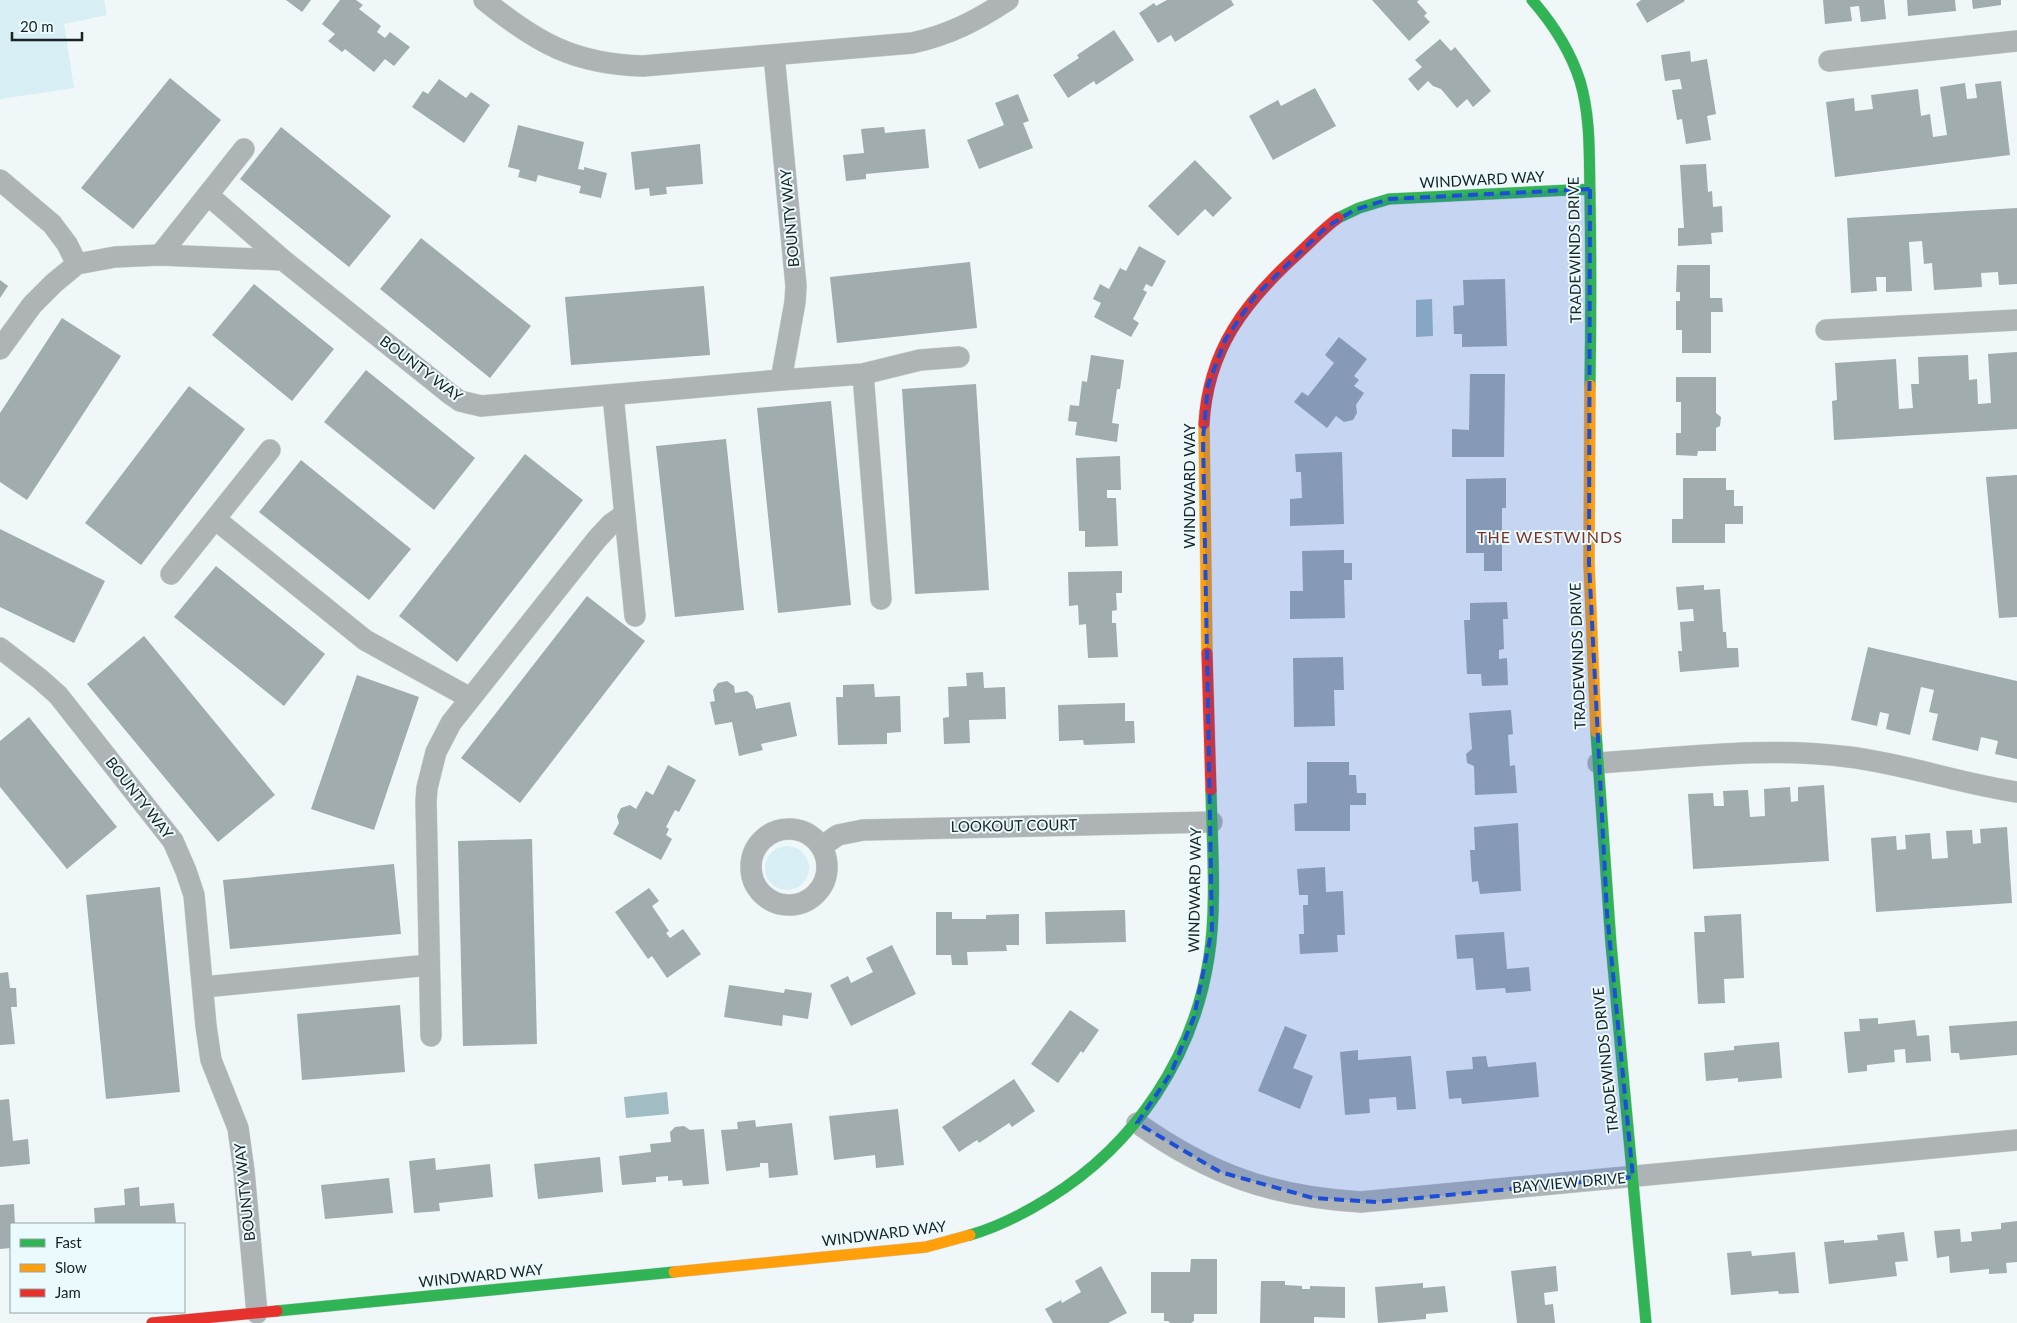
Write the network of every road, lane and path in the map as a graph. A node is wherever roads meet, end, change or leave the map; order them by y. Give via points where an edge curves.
1 (484, 0) edge
2 (1008, 0) edge
3 (1532, 0) edge
4 (2017, 40) edge
5 (774, 55) junction
6 (1829, 61) dead end
7 (244, 149) dead end
8 (0, 180) edge
9 (1590, 189) junction
10 (208, 195) junction
11 (160, 255) junction
12 (283, 260) junction
13 (77, 264) junction
14 (2017, 320) edge
15 (1826, 330) dead end
16 (0, 349) edge
17 (959, 357) dead end
18 (863, 374) junction
19 (781, 380) junction
20 (613, 395) junction
21 (270, 450) dead end
22 (625, 514) junction
23 (215, 519) junction
24 (172, 574) dead end
25 (881, 599) dead end
26 (635, 616) dead end
27 (0, 648) edge
28 (470, 698) junction
29 (1598, 763) junction
30 (2017, 792) edge
31 (1212, 822) junction
32 (821, 847) dead end
33 (429, 965) junction
34 (204, 987) junction
35 (430, 1036) dead end
36 (1137, 1122) junction
37 (2017, 1140) edge
38 (1632, 1177) junction
39 (257, 1313) junction
40 (152, 1323) edge
41 (1646, 1323) edge

1 - 5 street via 525,32 553,47 610,64 644,66
2 - 5 street via 974,22 930,39
3 - 9 street, TRADEWINDS DRIVE via 1557,31 1579,78 1588,126
4 - 6 street
5 - 19 street, BOUNTY WAY via 796,286
7 - 10 street
8 - 13 street via 52,224
9 - 29 street, TRADEWINDS DRIVE via 1589,563
9 - 31 street, WINDWARD WAY via 1389,199 1368,204 1340,217 1273,277 1244,309 1224,340 1208,385 1203,438
10 - 11 street
10 - 12 street, BOUNTY WAY
11 - 12 street
11 - 13 street via 115,257
12 - 20 street, BOUNTY WAY via 460,401 481,406
13 - 16 street via 32,305
14 - 15 street
17 - 18 street, BOUNTY WAY via 920,360
18 - 19 street, BOUNTY WAY
18 - 25 street
19 - 20 street, BOUNTY WAY
20 - 22 street
21 - 23 street
22 - 26 street
22 - 28 street via 596,538
23 - 24 street
23 - 28 street via 365,640
27 - 34 street, BOUNTY WAY via 58,695 174,840 194,895
28 - 33 street via 444,734 427,788
29 - 30 street via 1738,753 1812,753 1868,760
29 - 38 street, TRADEWINDS DRIVE via 1616,1019
31 - 32 street, LOOKOUT COURT via 863,830 838,836
31 - 36 street, WINDWARD WAY via 1212,930 1203,989 1171,1073
33 - 34 street
33 - 35 street
34 - 39 street, BOUNTY WAY via 211,1060 239,1137
36 - 38 street, BAYVIEW DRIVE via 1191,1158 1231,1176 1281,1192 1320,1199 1377,1202
36 - 39 street, WINDWARD WAY via 1114,1148 1069,1187 1017,1218 961,1239 932,1245
37 - 38 street, BAYVIEW DRIVE
38 - 41 street, TRADEWINDS DRIVE
39 - 40 street, WINDWARD WAY

